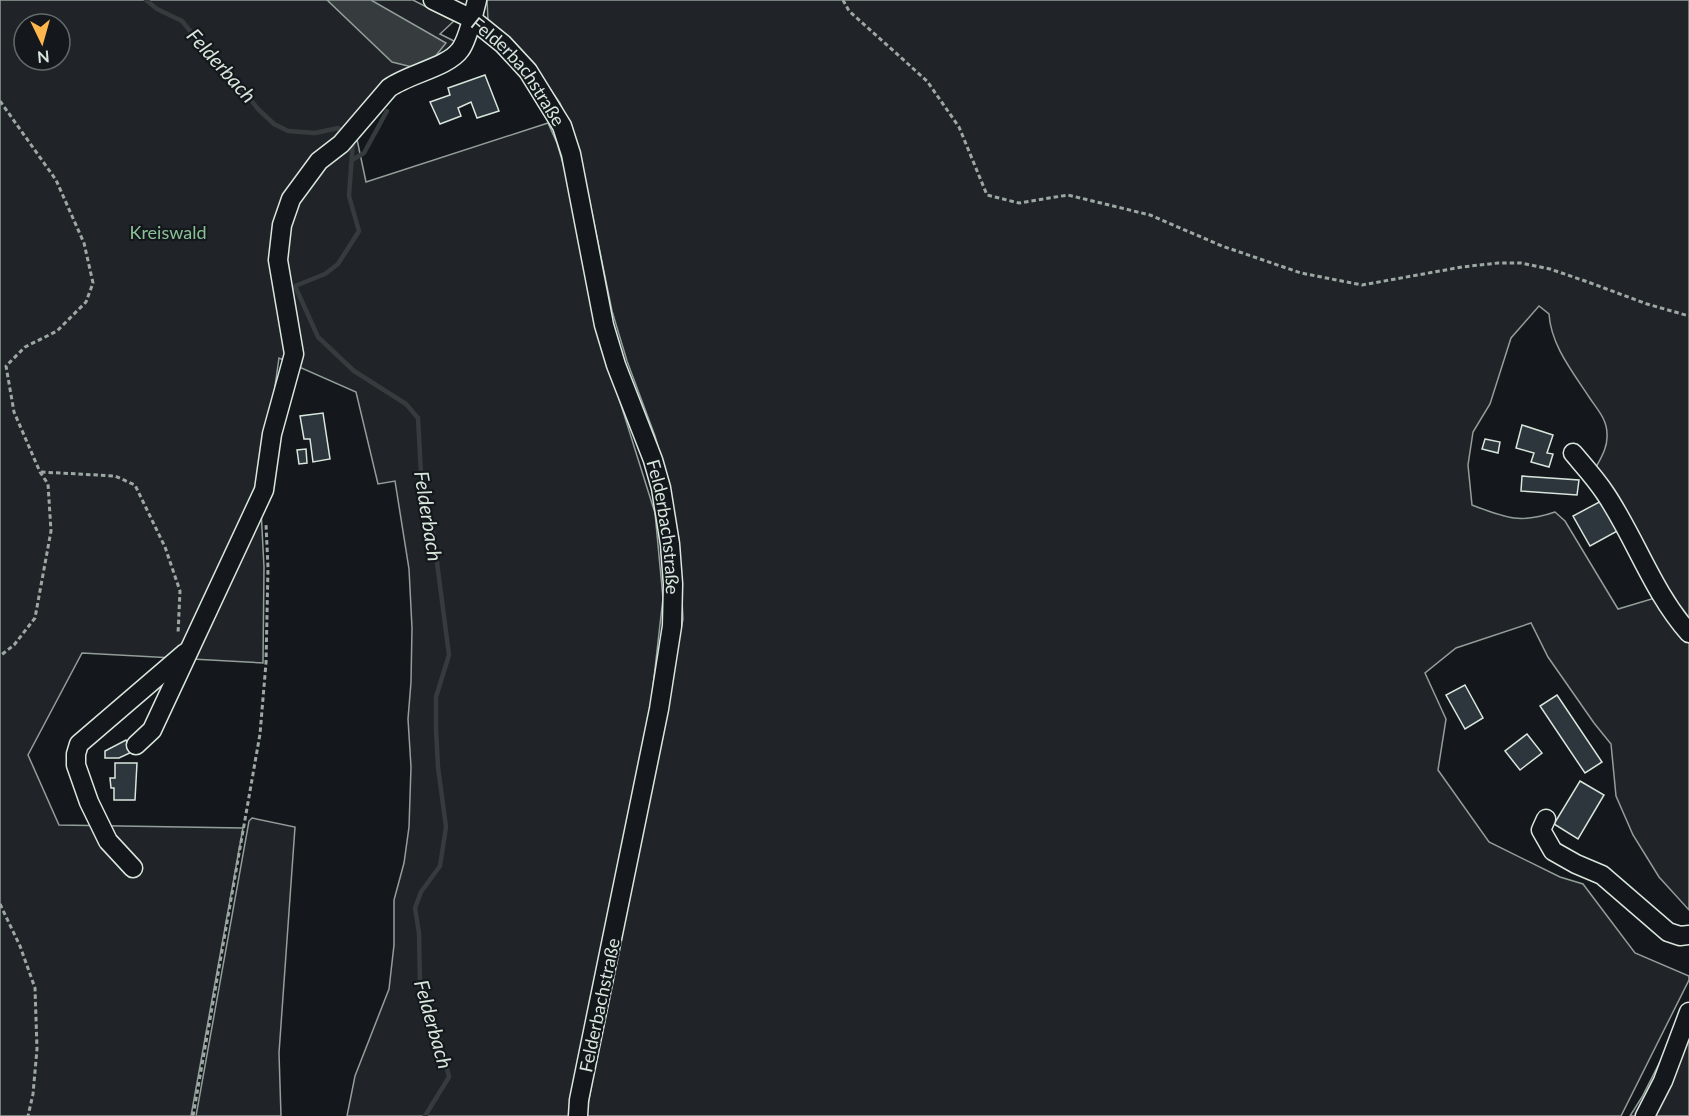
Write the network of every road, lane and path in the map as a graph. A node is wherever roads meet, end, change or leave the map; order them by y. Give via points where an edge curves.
1 (433, 0) edge
2 (477, 0) edge
3 (843, 0) edge
4 (472, 20) junction
5 (0, 101) edge
6 (1689, 316) edge
7 (1573, 453) dead end
8 (40, 472) junction
9 (266, 519) dead end
10 (1689, 633) edge
11 (189, 650) junction
12 (0, 656) edge
13 (136, 745) dead end
14 (1546, 819) dead end
15 (133, 868) dead end
16 (0, 904) edge
17 (1689, 935) edge
18 (1689, 1012) edge
19 (28, 1116) edge
20 (193, 1116) edge
21 (578, 1116) edge
22 (1645, 1116) edge

1 - 4 street, Felderbachstraße
2 - 4 street
3 - 6 path via 849,11 927,81 959,126 987,195 1019,203 1068,195 1078,197 1150,215 1222,246 1301,273 1362,285 1462,267 1521,263 1550,269
4 - 11 street via 460,50 446,61 389,88 341,144 319,161 291,199 282,225 278,260 294,354 272,434 264,489
4 - 21 street, Felderbachstraße via 503,44 528,71 562,126 571,154 604,326 661,488 673,584 672,626 659,709
5 - 8 path via 56,180 84,243 93,283 86,302 57,331 25,347 6,366 14,412
7 - 10 street via 1606,494 1654,585
8 - 11 path via 115,476 135,485 180,591 178,638
8 - 12 path via 48,484 51,531 35,618
9 - 20 path via 266,663 260,734
11 - 13 street via 152,730
11 - 15 street via 79,744 76,754 75,765 89,802 108,840
14 - 17 street via 1541,830 1553,851 1602,874 1668,932
16 - 19 path via 21,946 35,988 37,1049
18 - 22 street

